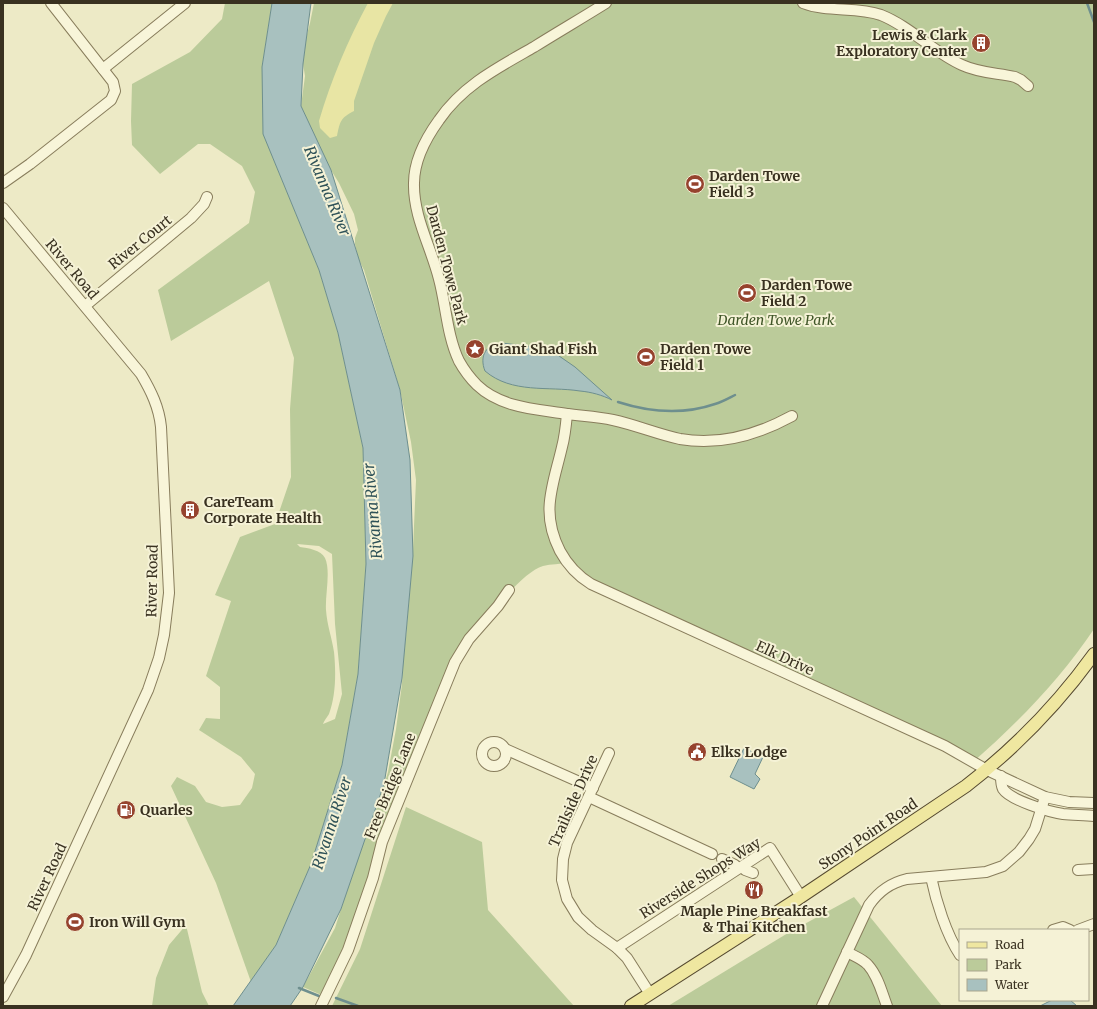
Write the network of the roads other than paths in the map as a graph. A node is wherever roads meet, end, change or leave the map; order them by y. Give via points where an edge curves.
1 (51, 3) edge
2 (185, 3) edge
3 (606, 3) edge
4 (803, 3) edge
5 (103, 69) junction
6 (1028, 86) dead end
7 (3, 183) edge
8 (207, 197) dead end
9 (3, 208) edge
10 (85, 306) junction
11 (567, 414) junction
12 (792, 416) dead end
13 (509, 590) dead end
14 (1094, 654) edge
15 (505, 750) dead end
16 (609, 753) dead end
17 (987, 770) junction
18 (1001, 776) junction
19 (591, 792) junction
20 (1045, 797) junction
21 (1094, 803) edge
22 (1041, 809) junction
23 (1094, 816) edge
24 (712, 854) dead end
25 (722, 859) dead end
26 (735, 865) dead end
27 (1094, 869) edge
28 (1078, 870) dead end
29 (931, 877) junction
30 (801, 897) junction
31 (1094, 924) edge
32 (1056, 929) edge
33 (1068, 929) edge
34 (1081, 929) edge
35 (617, 948) junction
36 (847, 952) junction
37 (959, 953) edge
38 (650, 994) junction
39 (3, 997) edge
40 (321, 1006) edge
41 (631, 1006) edge
42 (822, 1006) edge
43 (887, 1006) edge

1 - 5 street
2 - 5 street
3 - 11 street, Darden Towe Park via 487,74 463,92 427,139 418,157 414,174 417,212 439,278 454,345 464,368 478,386 503,402
4 - 6 street via 826,9 880,14 904,26 962,65 1015,77
5 - 7 street via 113,82 115,91 111,100
8 - 10 street, River Court via 192,218
9 - 10 street, River Road
10 - 39 street, River Road via 141,374 159,413 169,592 167,616 159,658 148,690 28,951
11 - 12 street, Darden Towe Park via 612,420 663,435 696,441 742,437 773,427
11 - 17 street, Elk Drive via 562,446 550,490 548,511 557,544 573,570 591,584 945,746
13 - 40 street, Free Bridge Lane via 469,639 450,674 382,842 353,937
14 - 17 main road, Stony Point Road via 1055,704
15 - 19 street
16 - 19 street, Trailside Drive
17 - 18 street, Elk Drive
17 - 30 main road, Stony Point Road
18 - 20 street, Elk Drive
18 - 22 street via 1003,790
19 - 24 street
19 - 35 street, Trailside Drive via 564,851 564,889 578,917 588,928
20 - 21 street, Elk Drive via 1069,802
20 - 22 street
22 - 23 street via 1062,814
22 - 29 street via 1029,839 1003,866 986,872
25 - 26 street
27 - 28 street
29 - 36 street via 898,882 882,890 869,905
29 - 37 street via 943,920
30 - 35 street, Riverside Shops Way via 770,848
30 - 38 main road, Stony Point Road
31 - 34 street
32 - 33 street
35 - 38 street, Trailside Drive via 633,966
36 - 42 street
36 - 43 street via 868,965
38 - 41 main road, Stony Point Road

